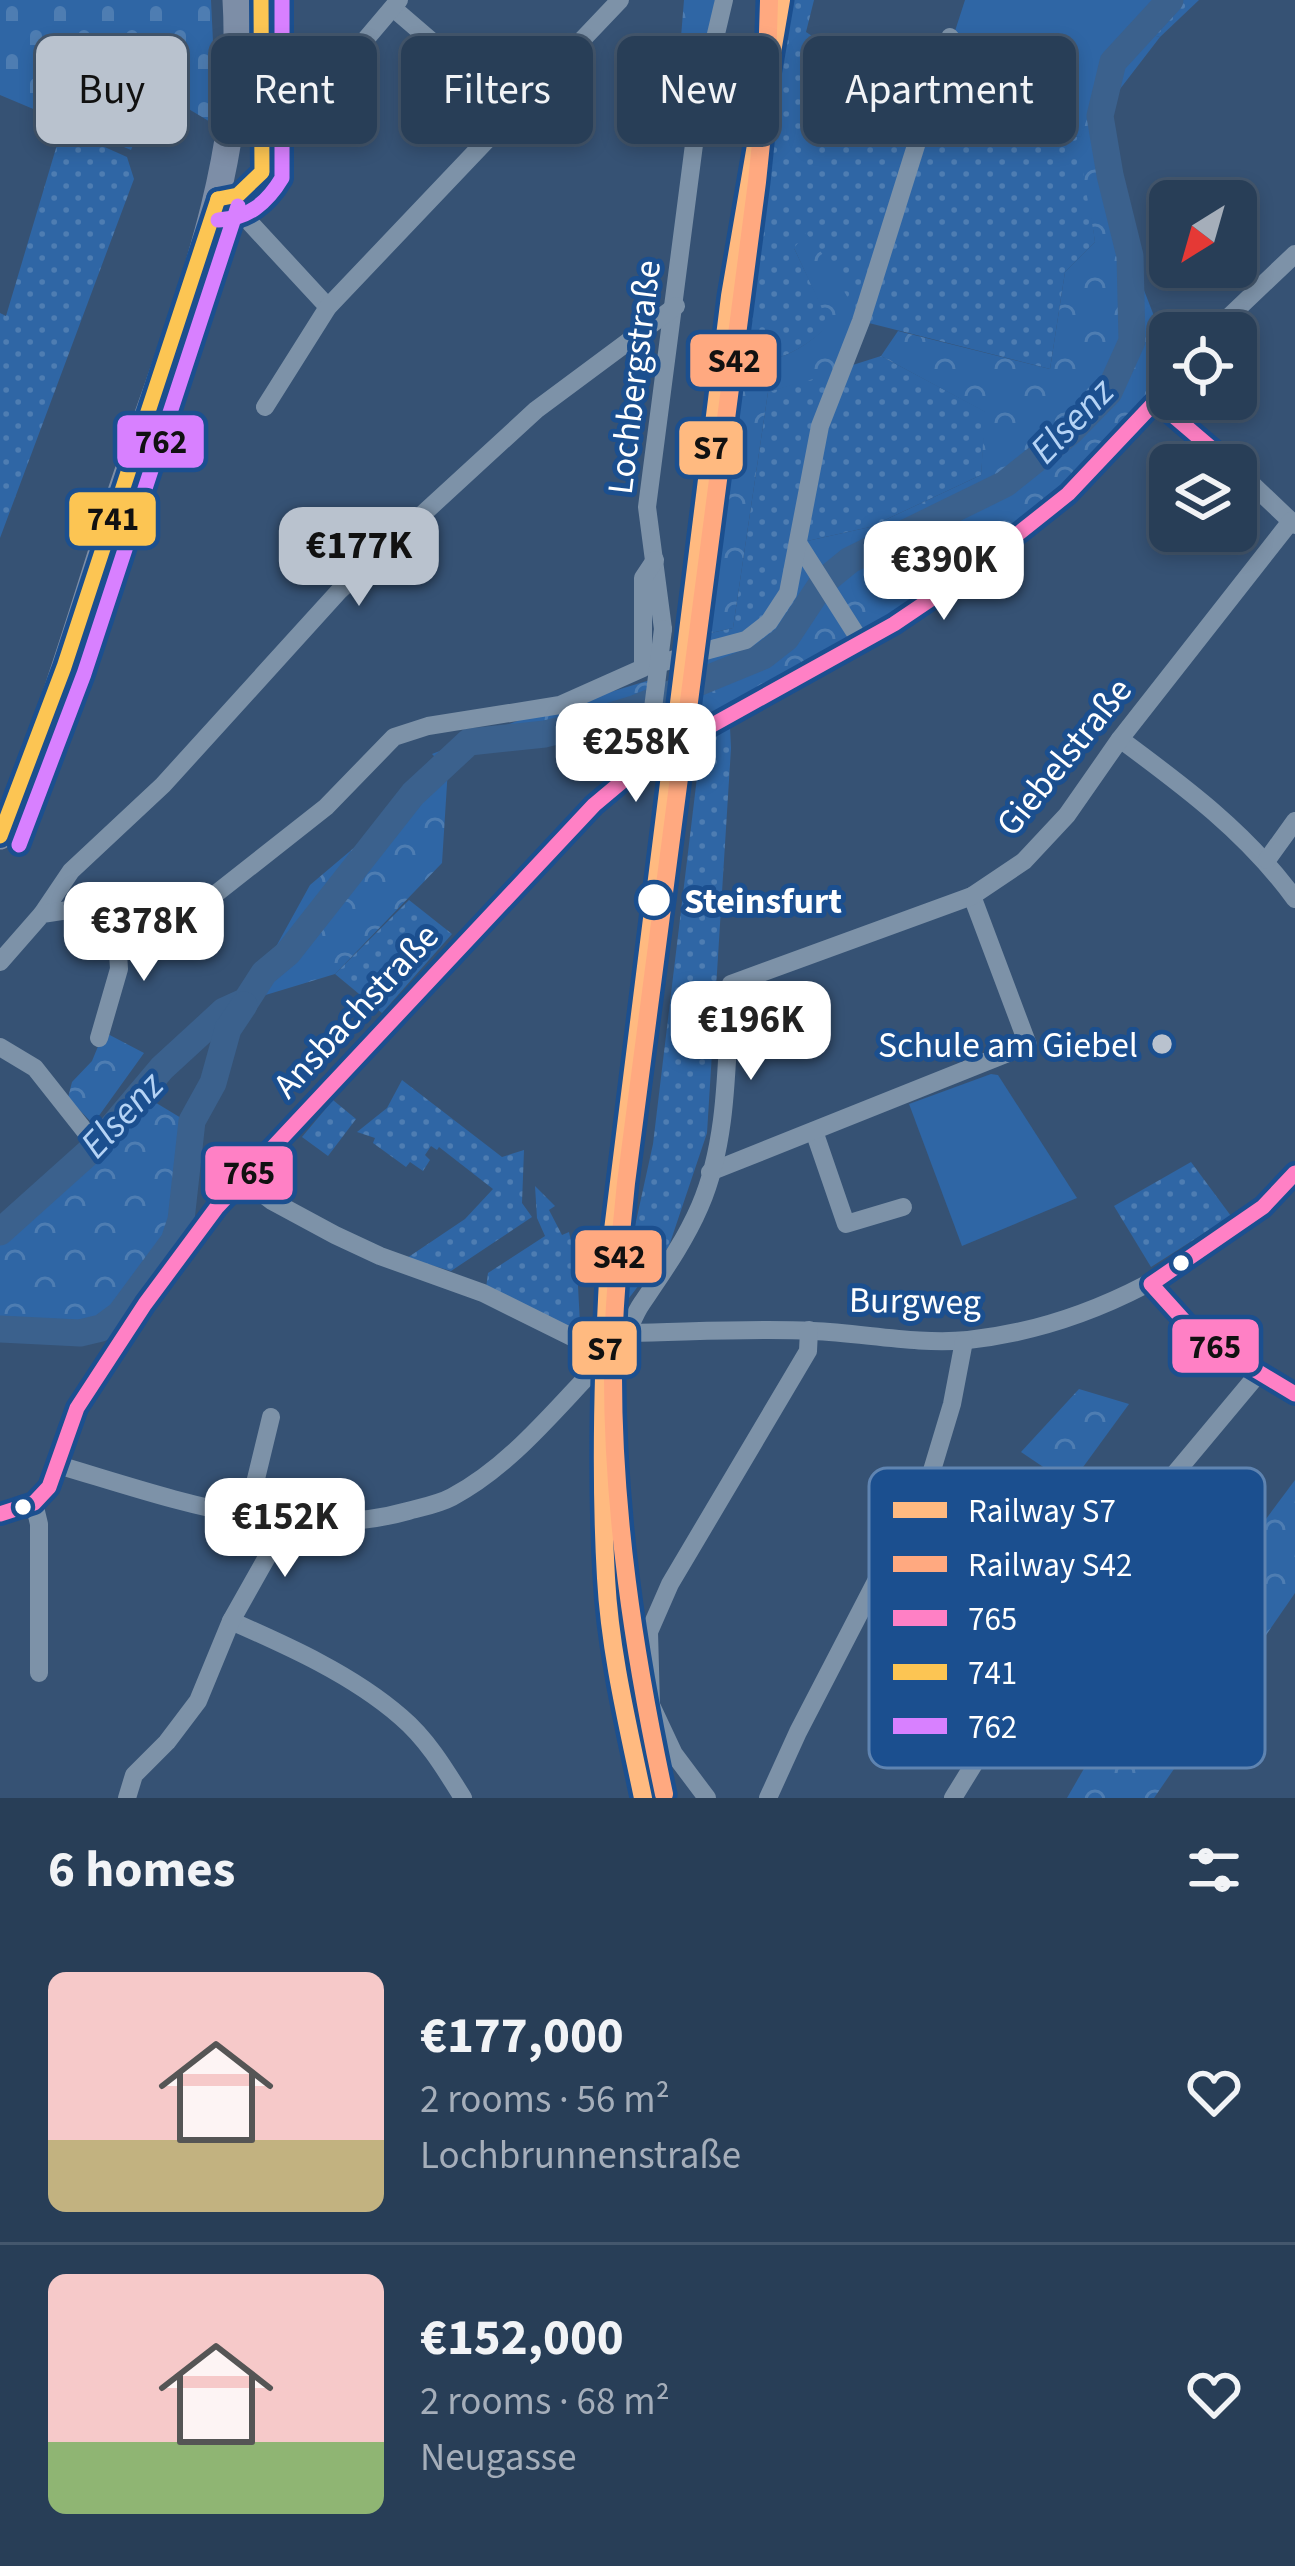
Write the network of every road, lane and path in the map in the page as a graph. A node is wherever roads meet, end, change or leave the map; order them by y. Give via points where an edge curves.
1 (236, 0) edge
2 (261, 0) edge
3 (620, 0) edge
4 (724, 0) edge
5 (396, 4) edge
6 (431, 36) edge
7 (587, 36) edge
8 (485, 144) edge
9 (916, 144) edge
10 (261, 163) junction
11 (223, 199) junction
12 (1295, 254) edge
13 (676, 306) junction
14 (328, 307) junction
15 (1234, 312) edge
16 (265, 407) dead end
17 (1149, 408) edge
18 (1178, 420) edge
19 (1207, 444) edge
20 (1257, 489) edge
21 (1293, 523) edge
22 (798, 543) junction
23 (655, 560) junction
24 (861, 642) junction
25 (643, 668) junction
26 (1120, 739) junction
27 (652, 752) junction
28 (1295, 821) edge
29 (0, 836) edge
30 (1267, 860) junction
31 (972, 896) junction
32 (1295, 899) edge
33 (42, 914) junction
34 (116, 920) junction
35 (0, 962) edge
36 (99, 1038) dead end
37 (0, 1047) edge
38 (814, 1131) junction
39 (88, 1135) dead end
40 (710, 1172) junction
41 (1295, 1173) edge
42 (243, 1179) junction
43 (902, 1207) dead end
44 (1151, 1284) junction
45 (809, 1330) junction
46 (964, 1340) junction
47 (620, 1345) junction
48 (1258, 1375) junction
49 (1295, 1394) edge
50 (271, 1417) dead end
51 (58, 1465) junction
52 (934, 1468) edge
53 (1180, 1468) edge
54 (34, 1503) junction
55 (0, 1514) edge
56 (247, 1516) junction
57 (276, 1521) junction
58 (869, 1596) edge
59 (231, 1622) junction
60 (39, 1673) dead end
61 (972, 1768) edge
62 (127, 1798) edge
63 (463, 1798) edge
64 (707, 1798) edge
65 (768, 1798) edge
66 (953, 1798) edge

1 - 11 main road
2 - 10 street
3 - 7 street
4 - 13 street, Lochbergstraße via 698,106
5 - 6 street
5 - 10 street
8 - 14 street
9 - 22 street via 820,426
10 - 11 street via 244,193
11 - 14 street
11 - 29 main road
12 - 15 street
13 - 23 street, Lochbergstraße via 647,507
13 - 33 street via 536,410 340,590 163,785 71,872
14 - 16 street
17 - 24 street, Ansbachstraße via 1068,494 965,576
18 - 19 street
20 - 21 street
21 - 26 street, Giebelstraße
22 - 24 street
22 - 25 street via 788,593 770,622 746,640
23 - 25 street via 643,578
23 - 27 street, Lochbergstraße, bridge via 663,628
24 - 27 street, Ansbachstraße
25 - 34 street via 560,704 394,737 326,807 199,907
26 - 30 street
26 - 31 street, Giebelstraße via 1024,861
27 - 42 street, Ansbachstraße
28 - 30 street
30 - 32 street
31 - 38 street via 1028,1045
31 - 40 street, Giebelstraße via 731,984 720,1137
33 - 34 street via 75,910
33 - 35 street
34 - 36 street via 119,970
37 - 39 street via 35,1068
38 - 40 street
38 - 43 street via 846,1224
40 - 47 street via 680,1246
41 - 44 street, Burgweg via 1263,1207
42 - 47 street via 380,1256 483,1292 577,1340
42 - 51 street, Ansbachstraße via 89,1389
44 - 46 street, Burgweg via 1040,1329
44 - 48 street via 1197,1335
45 - 46 street, Burgweg
45 - 47 street, Burgweg
45 - 64 street via 808,1351 670,1584 650,1633 651,1705
46 - 52 street
47 - 57 street via 494,1470 449,1499 375,1521
48 - 49 street
48 - 53 street
50 - 56 street
51 - 54 street, Ansbachstraße
51 - 56 street
54 - 55 street
54 - 60 street
56 - 57 street
57 - 59 street via 276,1540
58 - 65 street
59 - 62 street via 198,1701 134,1774
59 - 63 street via 284,1644 400,1716
61 - 66 street

